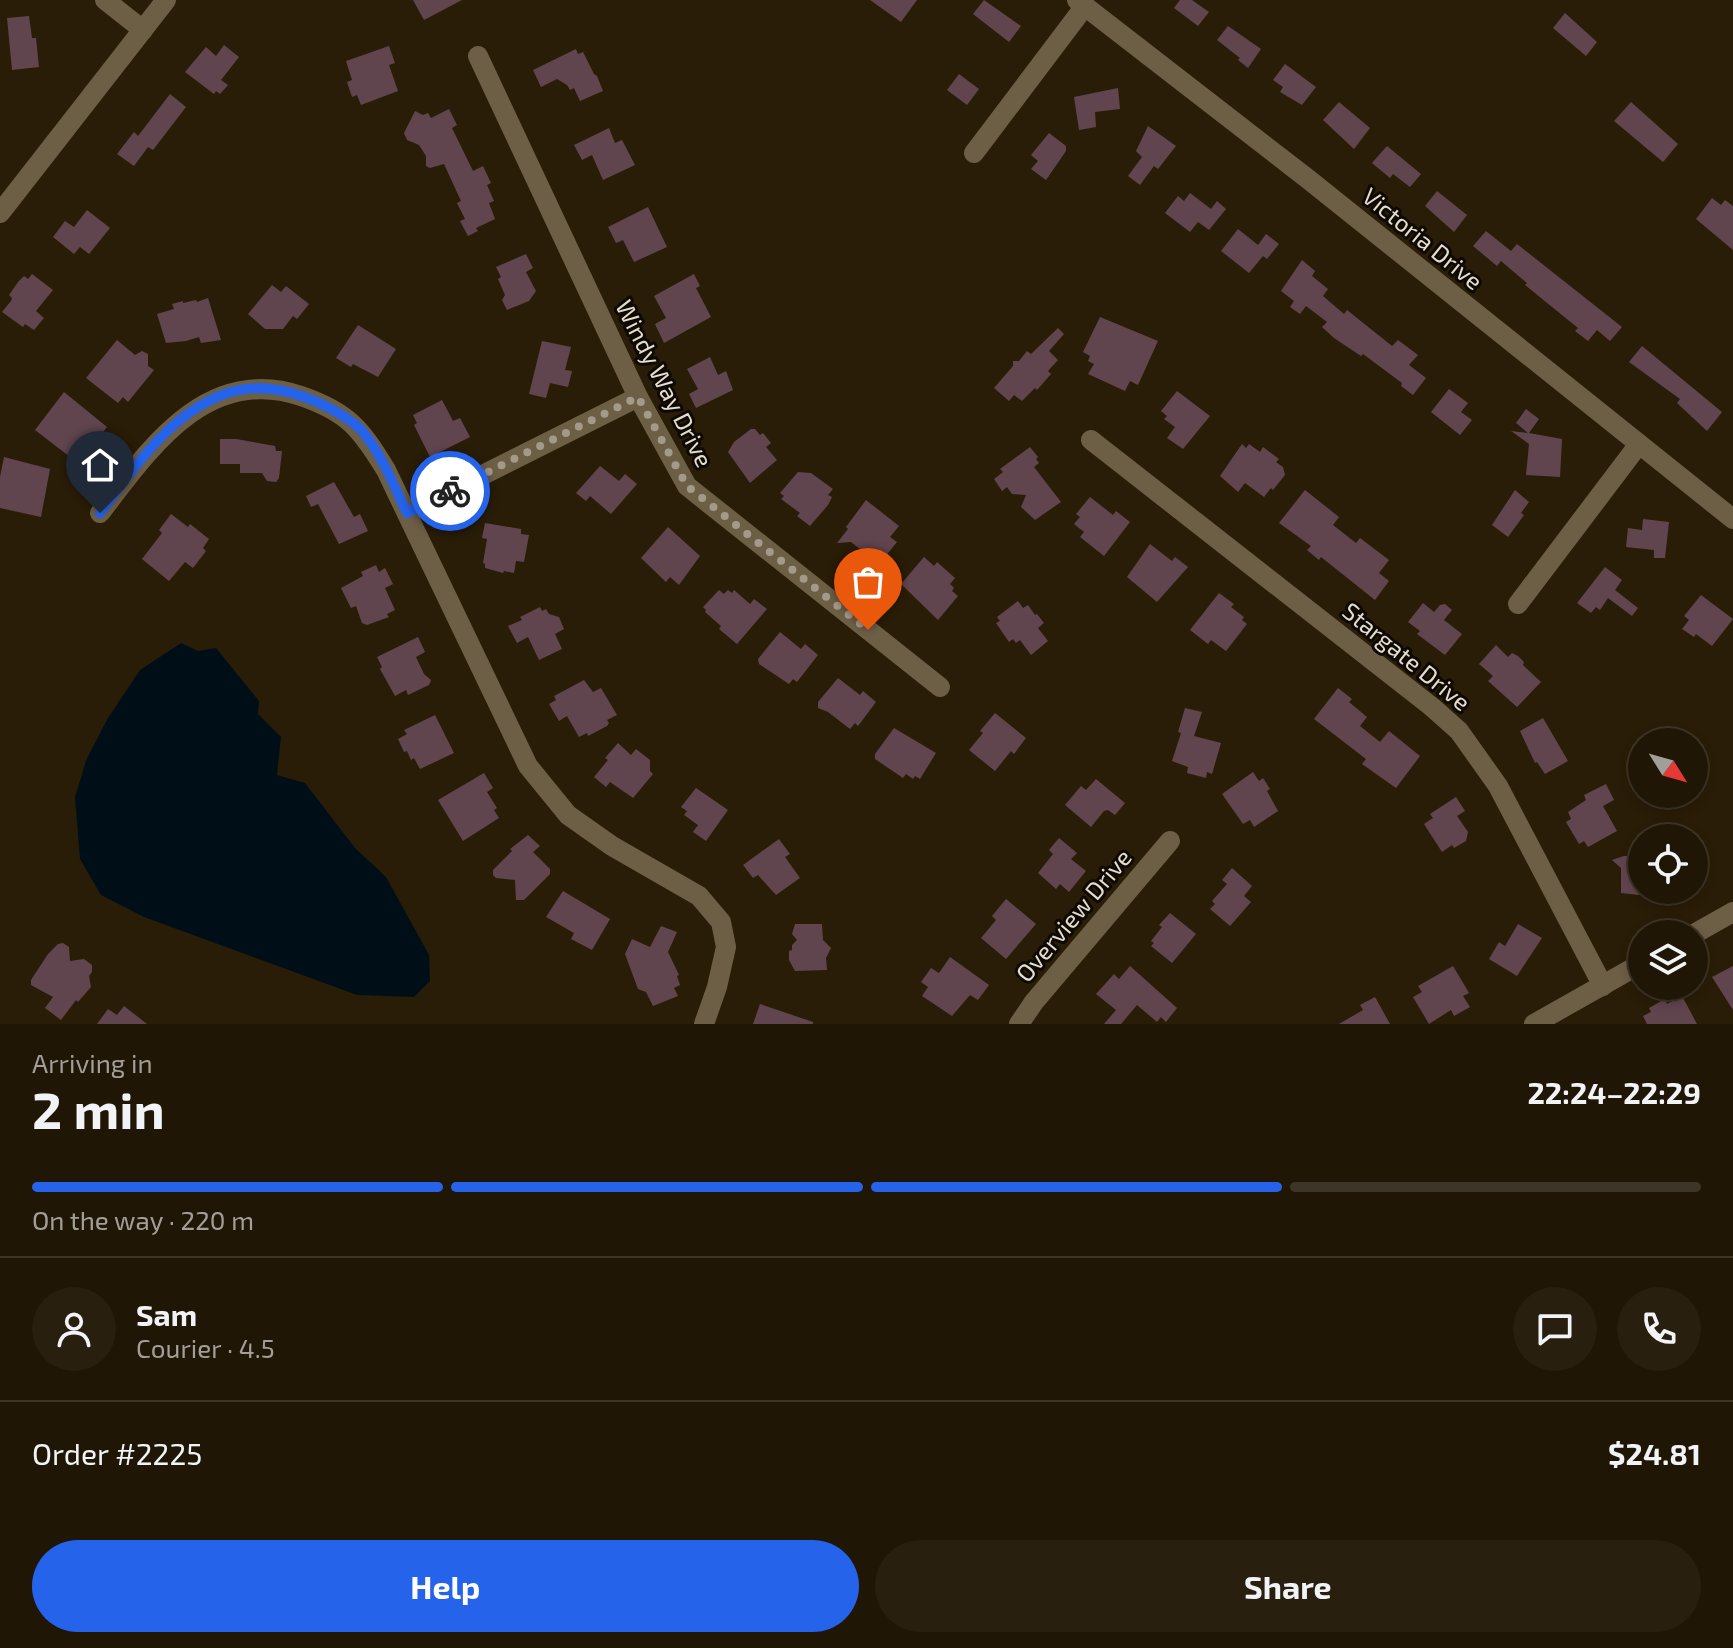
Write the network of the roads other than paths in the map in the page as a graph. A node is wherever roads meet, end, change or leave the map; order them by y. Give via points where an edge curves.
1 (105, 0) edge
2 (166, 0) edge
3 (1081, 3) edge
4 (143, 30) junction
5 (478, 56) dead end
6 (974, 153) dead end
7 (0, 213) edge
8 (638, 397) junction
9 (1091, 440) dead end
10 (1639, 444) junction
11 (100, 513) dead end
12 (407, 513) junction
13 (1733, 519) edge
14 (1518, 604) dead end
15 (940, 687) dead end
16 (1170, 841) dead end
17 (1733, 912) edge
18 (1708, 926) edge
19 (1628, 971) edge
20 (1603, 986) junction
21 (704, 1024) edge
22 (1019, 1024) edge
23 (1534, 1024) edge

1 - 4 street
2 - 4 street
3 - 6 street
3 - 10 street, Victoria Drive
4 - 7 street
5 - 8 street, Windy Way Drive
8 - 12 street
8 - 15 street, Windy Way Drive via 687,486
9 - 20 street, Stargate Drive via 1459,731 1498,786
10 - 13 street, Victoria Drive
10 - 14 street
11 - 12 street via 175,424 205,403 244,388 277,388 332,409 362,431
12 - 21 street via 528,766 568,815 699,896 721,922 726,947
16 - 22 street, Overview Drive
17 - 18 street
19 - 20 street
20 - 23 street

